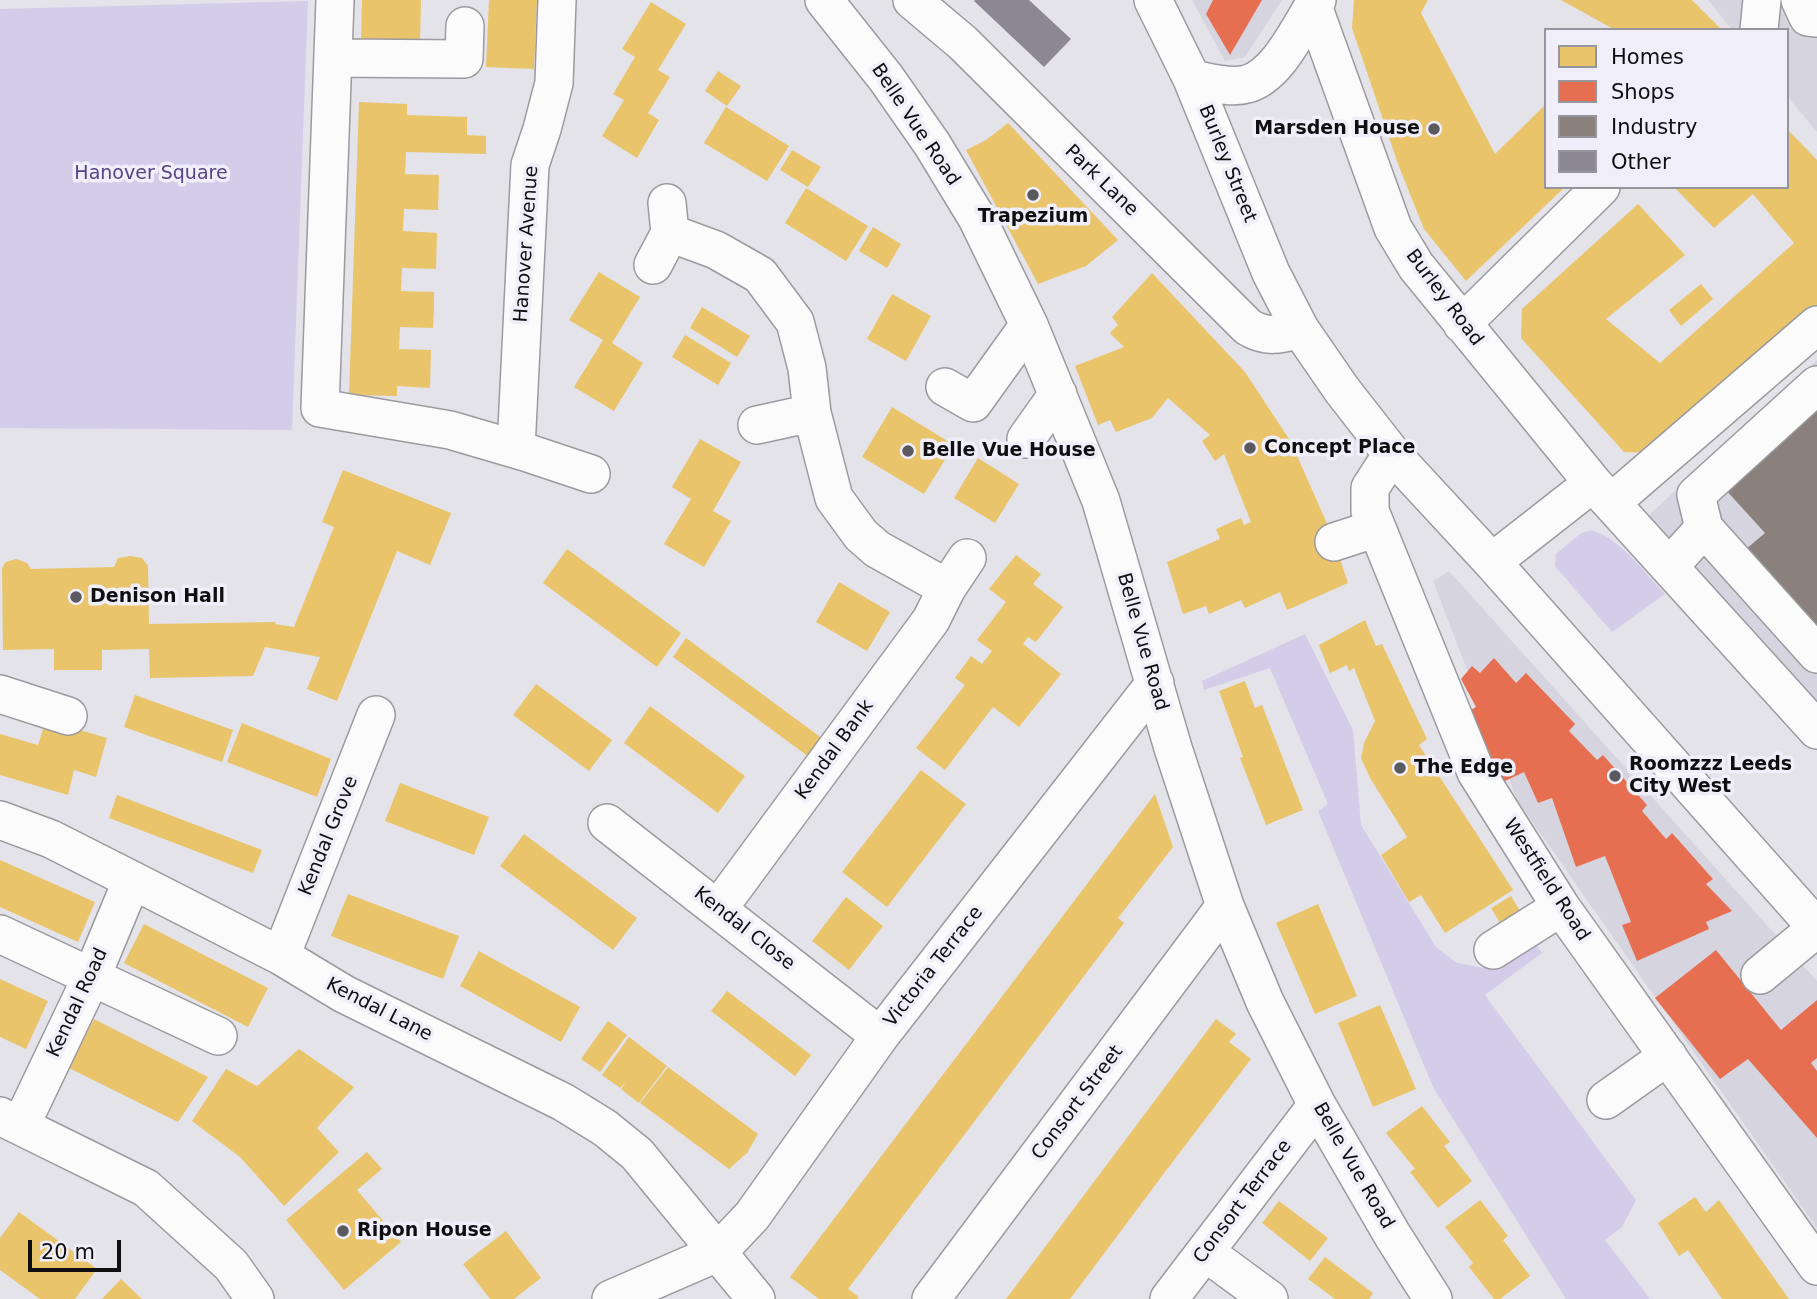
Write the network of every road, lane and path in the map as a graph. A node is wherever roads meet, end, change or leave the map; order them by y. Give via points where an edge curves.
1 (335, 0) edge
2 (557, 0) edge
3 (824, 0) edge
4 (912, 0) edge
5 (1153, 0) edge
6 (1762, 0) edge
7 (1800, 0) edge
8 (1315, 3) edge
9 (1817, 18) edge
10 (465, 26) dead end
11 (1759, 28) edge
12 (333, 58) junction
13 (1192, 79) junction
14 (1599, 189) edge
15 (653, 265) dead end
16 (1462, 324) junction
17 (1029, 325) junction
18 (1817, 325) edge
19 (1300, 329) junction
20 (1817, 385) edge
21 (945, 387) dead end
22 (1058, 394) junction
23 (812, 413) junction
24 (757, 425) dead end
25 (1026, 439) dead end
26 (516, 449) junction
27 (1392, 454) junction
28 (591, 474) dead end
29 (1603, 493) junction
30 (1377, 528) junction
31 (1704, 528) junction
32 (1334, 542) dead end
33 (967, 558) dead end
34 (1492, 562) junction
35 (1669, 567) junction
36 (947, 588) junction
37 (1817, 654) edge
38 (1155, 682) junction
39 (0, 694) edge
40 (376, 715) dead end
41 (68, 716) dead end
42 (1817, 730) edge
43 (0, 820) edge
44 (607, 823) dead end
45 (132, 880) junction
46 (1226, 906) junction
47 (1562, 907) junction
48 (718, 909) junction
49 (1817, 928) edge
50 (0, 934) edge
51 (1493, 950) dead end
52 (281, 956) junction
53 (1760, 975) dead end
54 (92, 976) junction
55 (218, 1036) dead end
56 (880, 1037) junction
57 (1668, 1056) junction
58 (1606, 1100) dead end
59 (1317, 1105) junction
60 (10, 1120) edge
61 (1205, 1252) junction
62 (717, 1253) junction
63 (1817, 1266) edge
64 (255, 1299) edge
65 (611, 1299) edge
66 (756, 1299) edge
67 (931, 1299) edge
68 (1169, 1299) edge
69 (1269, 1299) edge
70 (1433, 1299) edge

1 - 12 street
2 - 26 street, Hanover Avenue via 554,83 530,165
3 - 17 street, Belle Vue Road via 932,144 977,218
4 - 19 street, Park Lane via 963,43 1248,327 1276,336
5 - 13 street, Burley Street
6 - 11 street
7 - 9 street via 1808,17
8 - 13 street via 1264,76 1246,85
8 - 16 street, Burley Road via 1394,228 1416,266
10 - 12 street via 464,59
12 - 26 street via 320,408 450,430
13 - 19 street, Burley Street via 1271,273
14 - 16 street
15 - 23 street via 668,218 760,275 795,322
16 - 29 street, Burley Road
17 - 21 street via 973,403
17 - 22 street, Belle Vue Road
18 - 29 street
19 - 27 street
20 - 31 street via 1696,495
22 - 25 street
22 - 38 street, Belle Vue Road via 1101,502
23 - 24 street
23 - 36 street via 834,498 846,517 877,549
26 - 28 street
27 - 30 street, Westfield Road via 1370,488 1370,511
27 - 34 street
29 - 34 street
29 - 35 street, Burley Road
30 - 32 street
30 - 47 street, Westfield Road via 1476,772
31 - 35 street
31 - 37 street
33 - 36 street, Kendal Bank
34 - 49 street
35 - 42 street, Burley Road
36 - 48 street, Kendal Bank via 931,620
38 - 46 street, Belle Vue Road via 1172,748
38 - 56 street, Victoria Terrace
39 - 41 street
40 - 52 street, Kendal Grove
43 - 45 street, Kendal Lane via 51,839
44 - 48 street, Kendal Close
45 - 52 street, Kendal Lane
45 - 54 street, Kendal Road
46 - 59 street, Belle Vue Road via 1265,1002
46 - 67 street, Consort Street
47 - 51 street
47 - 57 street, Westfield Road
48 - 56 street, Kendal Close
49 - 53 street
50 - 54 street
52 - 62 street, Kendal Lane via 344,994 563,1102 606,1128 637,1154
54 - 55 street
54 - 60 street, Kendal Road
56 - 62 street, Victoria Terrace via 752,1216
57 - 58 street
57 - 63 street, Westfield Road
59 - 61 street, Consort Terrace
59 - 70 street, Belle Vue Road
60 - 64 street via 146,1188 231,1265
61 - 68 street, Consort Terrace
61 - 69 street
62 - 65 street
62 - 66 street, Kendal Lane

